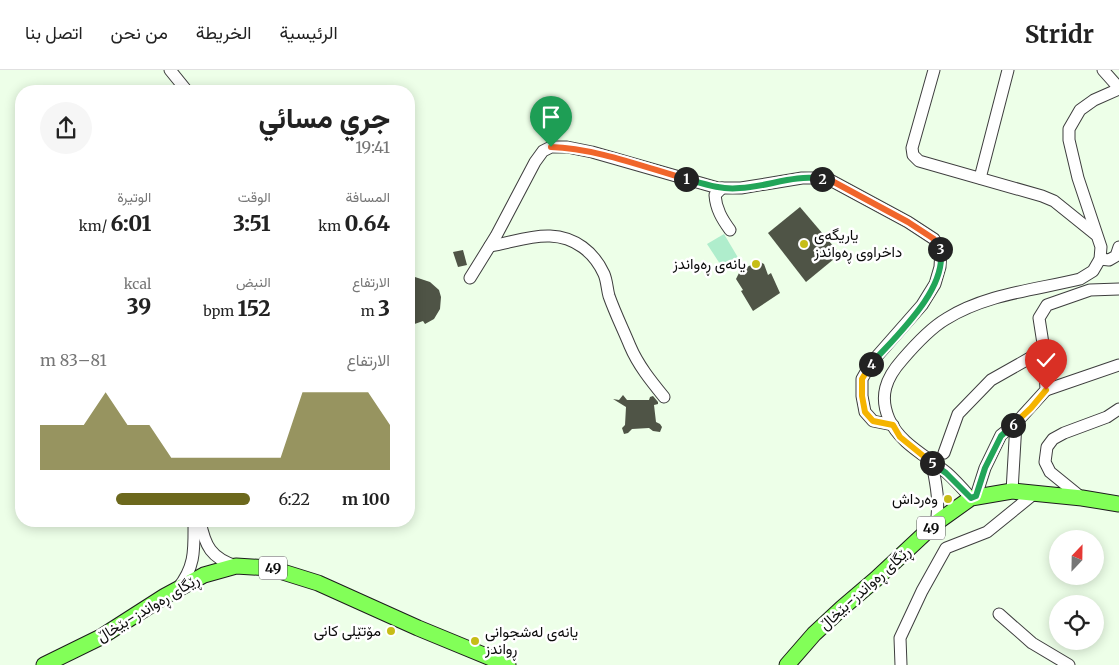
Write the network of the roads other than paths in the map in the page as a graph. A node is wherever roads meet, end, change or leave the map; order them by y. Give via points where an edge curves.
1 (170, 70) edge
2 (934, 70) edge
3 (1008, 70) edge
4 (1103, 70) edge
5 (182, 85) edge
6 (1119, 88) edge
7 (980, 178) junction
8 (722, 188) junction
9 (730, 230) dead end
10 (1097, 235) junction
11 (490, 246) junction
12 (1119, 247) edge
13 (1100, 259) junction
14 (470, 278) dead end
15 (1119, 289) edge
16 (1044, 350) junction
17 (1119, 365) edge
18 (1046, 390) junction
19 (664, 397) dead end
20 (1119, 409) edge
21 (1016, 423) junction
22 (893, 425) junction
23 (944, 453) dead end
24 (932, 463) junction
25 (1012, 491) junction
26 (1035, 493) junction
27 (973, 497) junction
28 (1082, 498) junction
29 (1119, 504) edge
30 (936, 523) junction
31 (194, 527) edge
32 (202, 527) edge
33 (236, 566) junction
34 (177, 590) junction
35 (999, 614) dead end
36 (44, 665) edge
37 (508, 665) edge
38 (787, 665) edge
39 (901, 665) edge
40 (1069, 665) edge

1 - 5 street
2 - 7 street via 913,154 919,161
3 - 7 street
4 - 6 street
6 - 10 street via 1080,110 1069,129 1078,178
7 - 10 street via 1054,201
8 - 9 street via 715,195 716,203
8 - 11 street via 592,152 551,147 543,151 535,162
8 - 22 street via 802,178 832,181 934,239 941,250 935,284 922,305 871,363 862,379 865,412 873,421
10 - 13 street via 1102,247
11 - 14 street
11 - 19 street via 550,236 582,246 595,258 605,275 609,295 631,348 646,375
12 - 13 street via 1116,256 1109,260
13 - 22 street via 1093,271 1080,279 988,300 946,319 909,352 888,377 884,404
15 - 16 street via 1090,290 1047,305 1040,318
16 - 18 street
16 - 23 street via 984,386 958,414
17 - 18 street
18 - 21 street
20 - 28 street via 1064,433 1047,447 1046,462 1050,472
21 - 25 street
21 - 27 street via 1001,436
22 - 24 street via 900,437
24 - 27 street
24 - 30 street via 938,496
25 - 26 main road, ڕێگای ڕەواندز-بێخاڵ / 49
25 - 27 main road, ڕێگای ڕەواندز-بێخاڵ / 49
26 - 28 main road, ڕێگای ڕەواندز-بێخاڵ / 49
26 - 39 street via 987,532 946,548 900,638
27 - 30 main road, ڕێگای ڕەواندز-بێخاڵ / 49
28 - 29 main road, ڕێگای ڕەواندز-بێخاڵ / 49
30 - 38 main road, ڕێگای ڕەواندز-بێخاڵ / 49 via 828,621
31 - 34 street via 193,560 187,578
32 - 33 street via 206,545 226,563
33 - 34 main road, ڕێگای ڕەواندز-بێخاڵ / 49 via 204,575
33 - 37 main road, ڕێگای ڕەواندز-بێخاڵ / 49 via 270,568 318,582
34 - 36 main road, ڕێگای ڕەواندز-بێخاڵ / 49 via 102,637
35 - 40 street via 1032,643

